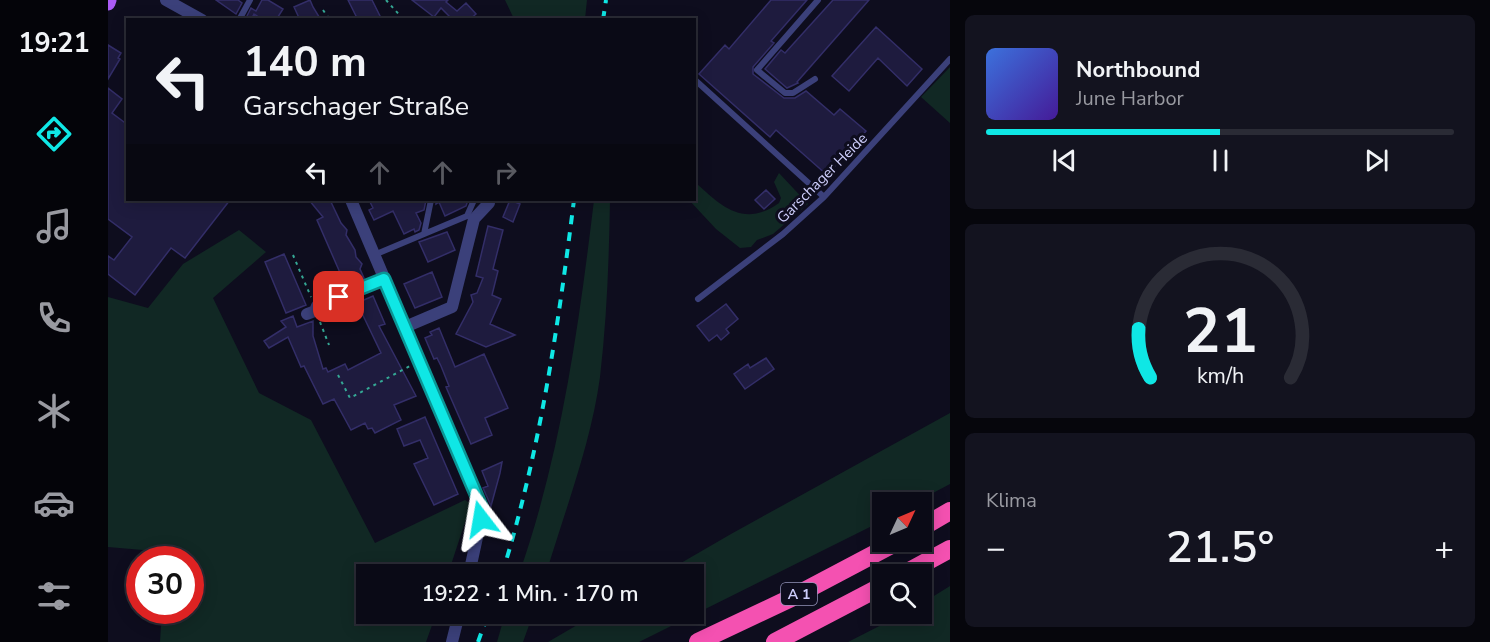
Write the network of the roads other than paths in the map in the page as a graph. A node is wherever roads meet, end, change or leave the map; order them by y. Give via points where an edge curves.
1 (166, 0) edge
2 (250, 0) edge
3 (818, 0) edge
4 (198, 18) edge
5 (240, 18) edge
6 (950, 59) edge
7 (815, 79) dead end
8 (696, 81) edge
9 (824, 197) junction
10 (351, 201) edge
11 (431, 201) edge
12 (474, 201) edge
13 (489, 203) dead end
14 (424, 234) junction
15 (374, 255) junction
16 (384, 279) junction
17 (698, 299) dead end
18 (307, 314) dead end
19 (405, 327) junction
20 (950, 511) edge
21 (932, 522) edge
22 (950, 549) edge
23 (878, 552) edge
24 (471, 564) edge
25 (922, 564) edge
26 (872, 591) edge
27 (457, 624) edge
28 (453, 642) edge
29 (698, 642) edge
30 (775, 642) edge

1 - 4 street
2 - 5 lane
3 - 7 lane via 757,70 785,93 793,93
6 - 9 lane, Garschager Heide
8 - 9 lane
9 - 17 lane, Garschager Heide
10 - 15 street
11 - 14 lane
12 - 14 lane via 467,216
13 - 19 street via 474,219 452,307
14 - 15 lane
15 - 16 street
16 - 18 street via 317,306
16 - 19 street
19 - 24 street via 481,506
20 - 21 highway
22 - 25 highway
23 - 29 highway, A 1
26 - 30 highway, A 1
27 - 28 street

